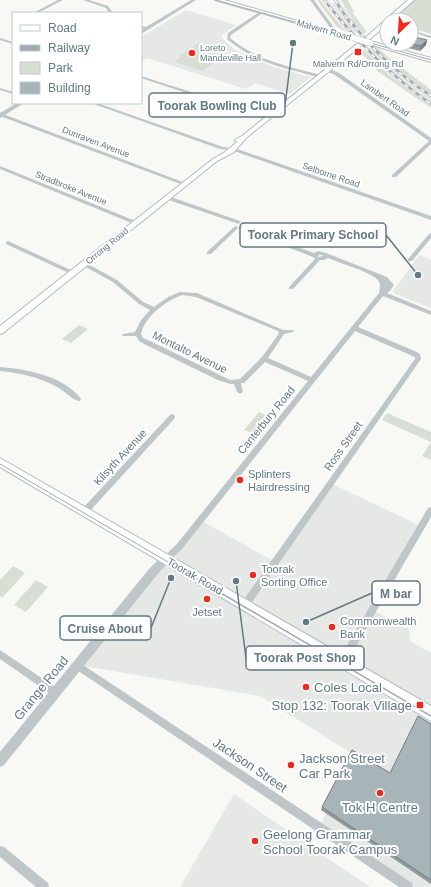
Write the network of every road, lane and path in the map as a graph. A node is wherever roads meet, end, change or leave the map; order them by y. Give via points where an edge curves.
1 (61, 0) edge
2 (86, 0) edge
3 (194, 0) edge
4 (218, 0) edge
5 (312, 0) edge
6 (411, 0) edge
7 (37, 12) edge
8 (110, 12) edge
9 (262, 12) junction
10 (397, 12) edge
11 (142, 26) edge
12 (147, 28) junction
13 (379, 29) edge
14 (142, 31) edge
15 (332, 32) junction
16 (419, 33) edge
17 (341, 34) junction
18 (431, 37) edge
19 (0, 39) edge
20 (367, 41) junction
21 (12, 43) edge
22 (351, 51) junction
23 (431, 60) edge
24 (328, 70) junction
25 (320, 76) junction
26 (142, 77) edge
27 (0, 88) edge
28 (12, 93) edge
29 (19, 104) edge
30 (96, 104) edge
31 (1, 115) edge
32 (267, 118) junction
33 (431, 140) edge
34 (228, 149) junction
35 (0, 167) edge
36 (394, 176) dead end
37 (185, 184) junction
38 (168, 198) junction
39 (431, 218) edge
40 (136, 223) junction
41 (238, 225) junction
42 (431, 235) edge
43 (8, 243) dead end
44 (210, 253) dead end
45 (320, 256) junction
46 (410, 260) dead end
47 (84, 264) junction
48 (73, 273) junction
49 (292, 288) dead end
50 (382, 293) junction
51 (154, 310) junction
52 (431, 313) edge
53 (354, 328) junction
54 (0, 331) edge
55 (292, 331) dead end
56 (282, 332) junction
57 (138, 334) junction
58 (125, 335) dead end
59 (264, 359) junction
60 (0, 369) edge
61 (312, 380) junction
62 (237, 382) junction
63 (240, 392) dead end
64 (78, 399) dead end
65 (172, 417) dead end
66 (0, 462) edge
67 (431, 510) edge
68 (85, 511) junction
69 (166, 559) junction
70 (245, 605) junction
71 (0, 654) edge
72 (342, 662) junction
73 (77, 665) junction
74 (55, 692) junction
75 (431, 714) edge
76 (0, 761) edge
77 (0, 852) edge
78 (44, 887) edge
79 (408, 887) edge

1 - 7 street
2 - 8 street via 107,7
3 - 12 street
4 - 9 main road, Malvern Road
5 - 15 street via 334,30
6 - 10 main road, Orrong Road
9 - 15 main road, Malvern Road
9 - 25 street via 229,34 228,38 265,60
11 - 12 street
12 - 14 street
13 - 20 main road, Orrong Road
15 - 17 main road, Malvern Road
16 - 18 street
17 - 20 main road, Malvern Road, bridge
17 - 22 main road via 350,44
19 - 21 street
20 - 22 main road, Orrong Road, bridge
20 - 23 main road, Malvern Road
22 - 24 main road, Orrong Road
24 - 25 main road, Orrong Road
24 - 33 street, Lambert Road
25 - 32 main road, Orrong Road
26 - 32 street
27 - 28 street
29 - 31 street
30 - 34 street, Selborne Road
31 - 37 street, Dunraven Avenue
32 - 34 main road, Orrong Road
33 - 36 street
34 - 37 main road, Orrong Road via 222,157
34 - 39 street, Selborne Road
35 - 40 street, Stradbroke Avenue
37 - 38 main road, Orrong Road
38 - 40 main road, Orrong Road
38 - 41 street
40 - 47 main road, Orrong Road
41 - 44 street
41 - 45 street
42 - 46 street
43 - 48 street
45 - 49 street
45 - 50 street via 368,272 383,281
47 - 48 main road, Orrong Road
47 - 51 street via 115,281 141,303
48 - 54 main road, Orrong Road
50 - 52 street
50 - 53 street, Canterbury Road
51 - 56 street, Montalto Avenue via 181,290
51 - 57 street, Montalto Avenue via 141,324
53 - 61 street, Canterbury Road
53 - 70 street, Ross Street via 417,355 418,359
55 - 56 street, Montalto Avenue
56 - 59 street, Montalto Avenue
57 - 58 street, Montalto Avenue
57 - 62 street, Montalto Avenue via 148,343 220,378
59 - 61 street
59 - 62 street, Montalto Avenue via 245,378
60 - 64 street via 43,378 64,387
61 - 69 street, Canterbury Road via 179,547
62 - 63 street, Montalto Avenue
65 - 68 street, Kilsyth Avenue
66 - 68 main road, Toorak Road
67 - 72 street
68 - 69 main road, Toorak Road
69 - 70 main road, Toorak Road
69 - 73 street, Grange Road
70 - 72 main road, Toorak Road
71 - 74 street
72 - 75 main road, Toorak Road
73 - 74 street, Grange Road
73 - 79 street, Jackson Street
74 - 76 street, Grange Road
77 - 78 street

